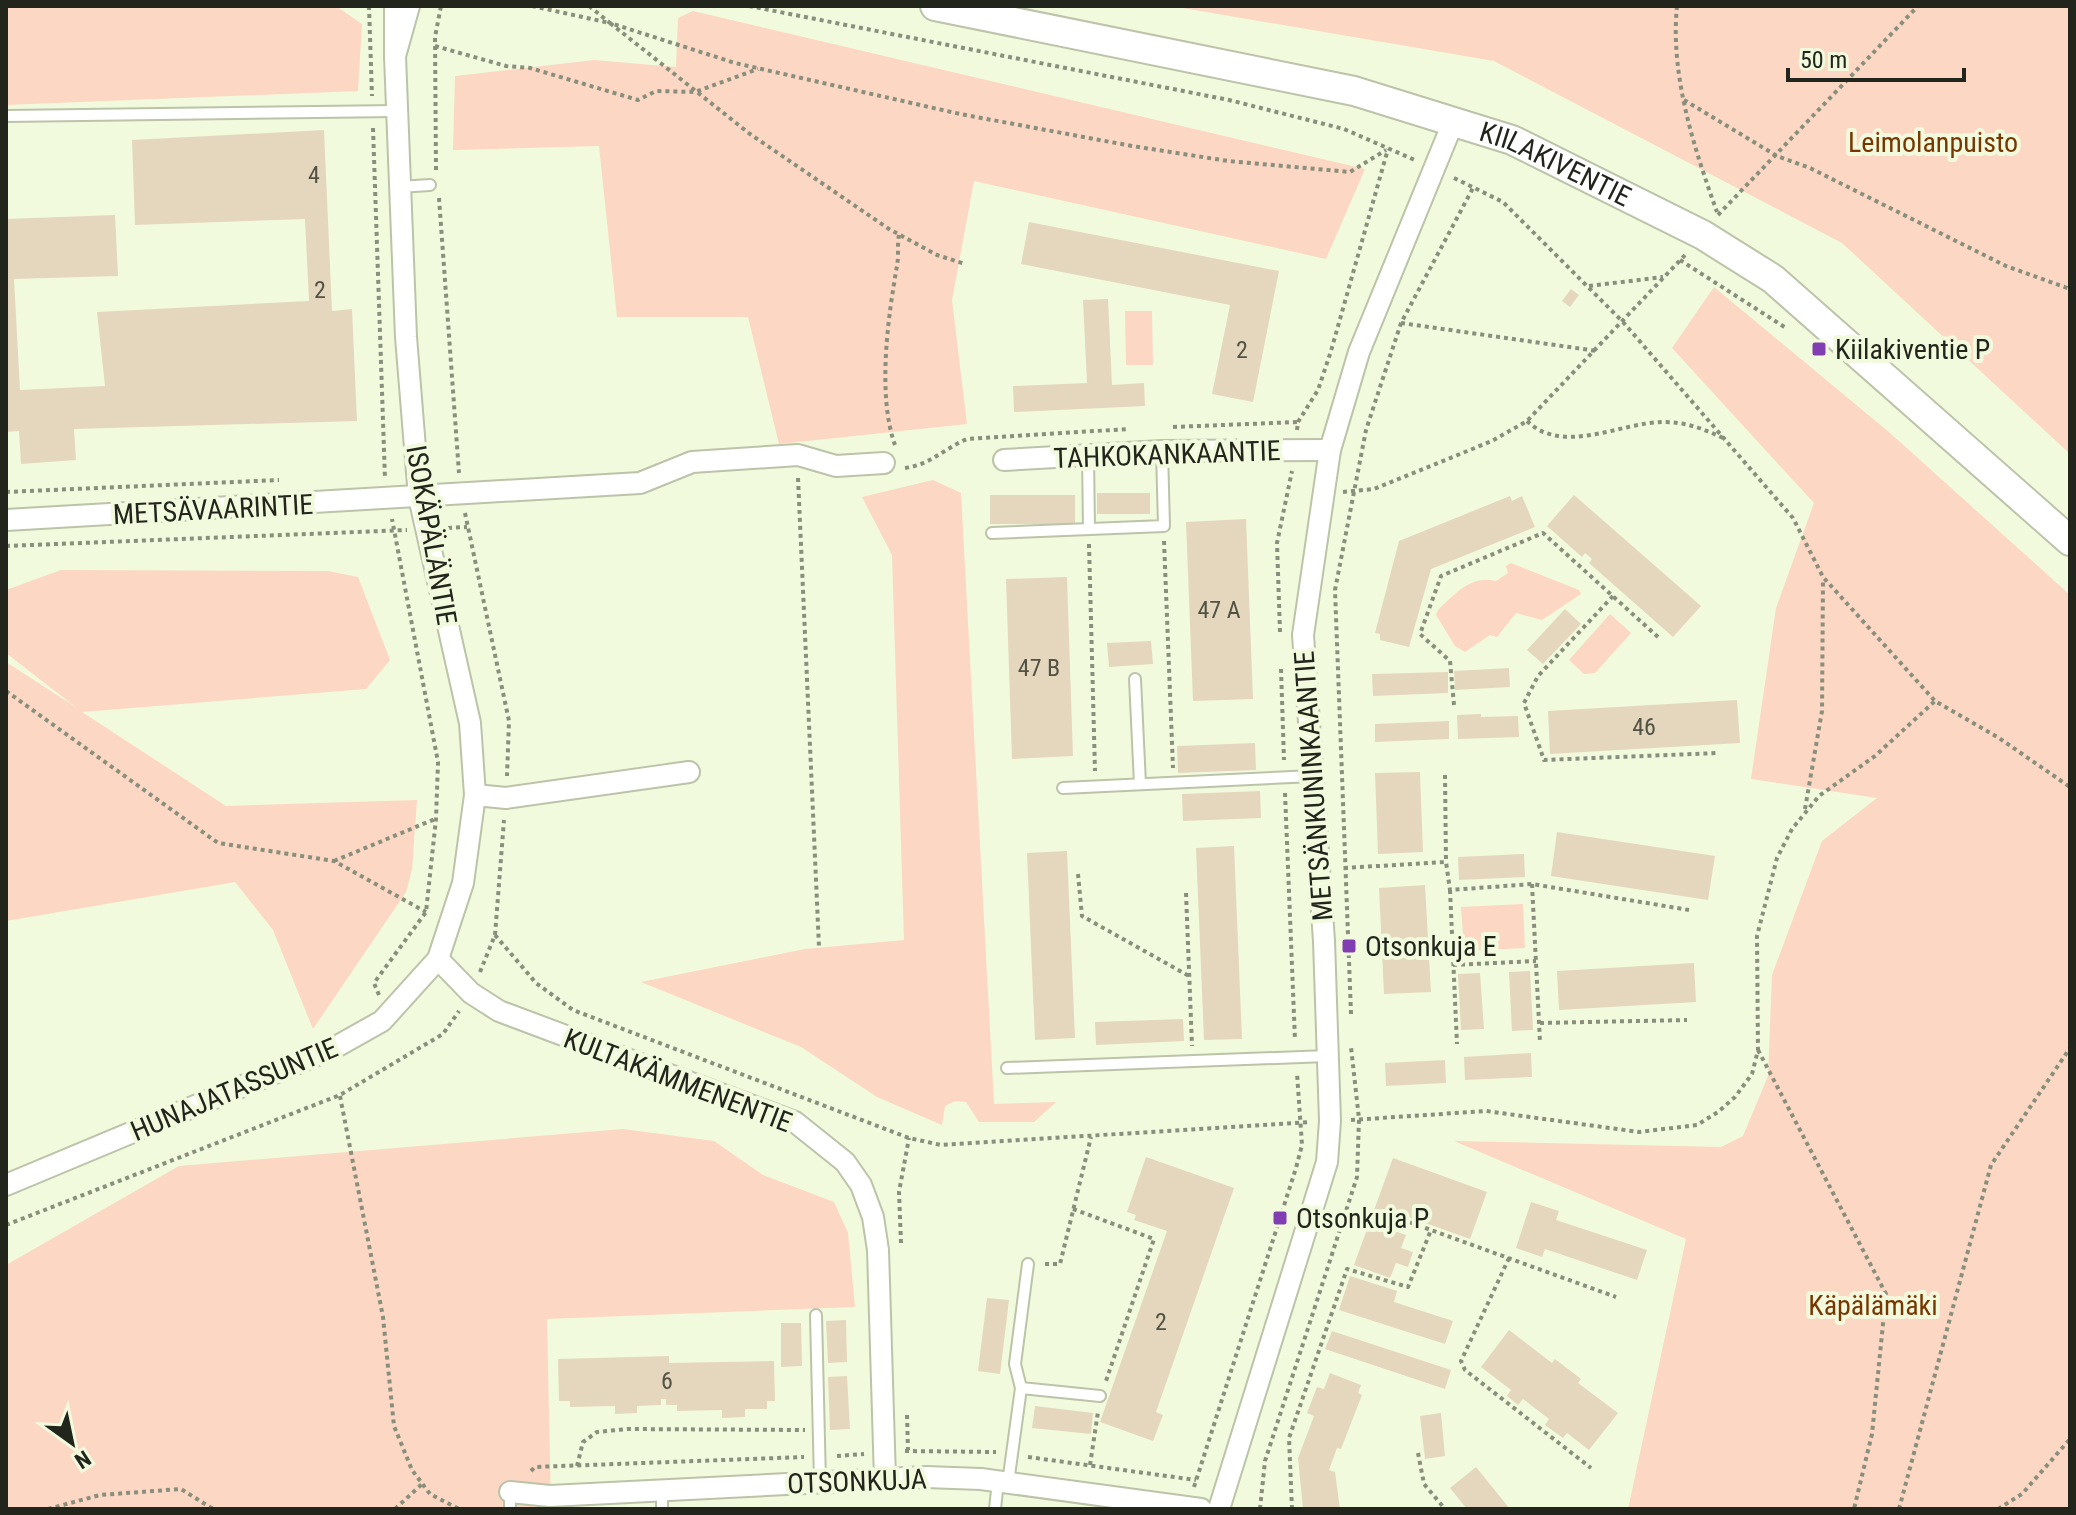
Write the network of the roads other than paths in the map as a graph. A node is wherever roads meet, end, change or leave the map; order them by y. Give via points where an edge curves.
1 (395, 6) edge
2 (409, 6) edge
3 (935, 6) edge
4 (395, 56) junction
5 (397, 111) junction
6 (6, 116) edge
7 (1454, 120) junction
8 (430, 185) dead end
9 (399, 187) junction
10 (1330, 450) junction
11 (1162, 451) junction
12 (1088, 455) junction
13 (1004, 460) dead end
14 (884, 463) road end
15 (419, 497) junction
16 (6, 520) edge
17 (1089, 529) junction
18 (992, 533) dead end
19 (2070, 541) edge
20 (1135, 679) dead end
21 (689, 772) dead end
22 (1313, 776) junction
23 (1140, 784) junction
24 (1063, 788) dead end
25 (475, 795) junction
26 (438, 959) junction
27 (1327, 1056) junction
28 (1007, 1068) dead end
29 (6, 1185) edge
30 (1028, 1264) road end
31 (816, 1315) dead end
32 (1021, 1388) junction
33 (1100, 1396) road end
34 (885, 1479) junction
35 (820, 1482) junction
36 (1003, 1482) junction
37 (510, 1500) edge
38 (662, 1500) edge
39 (1196, 1508) edge
40 (995, 1509) edge
41 (1219, 1509) edge

1 - 4 street, ISOKÄPÄLÄNTIE
2 - 4 street, ISOKÄPÄLÄNTIE
3 - 7 street, KIILAKIVENTIE via 1354,91
4 - 5 street, ISOKÄPÄLÄNTIE
5 - 6 lane
5 - 9 street, ISOKÄPÄLÄNTIE
7 - 10 street, METSÄNKUNINKAANTIE via 1359,352
7 - 19 street, KIILAKIVENTIE via 1711,225
8 - 9 lane
9 - 15 street, ISOKÄPÄLÄNTIE
10 - 11 street, TAHKOKANKAANTIE
10 - 22 street, METSÄNKUNINKAANTIE via 1303,635
11 - 12 street, TAHKOKANKAANTIE
11 - 17 lane via 1164,526
12 - 13 street, TAHKOKANKAANTIE
12 - 17 lane
14 - 15 street, METSÄVAARINTIE via 836,466 798,455 692,462 640,483
15 - 16 street, METSÄVAARINTIE
15 - 25 street, ISOKÄPÄLÄNTIE via 470,723
17 - 18 lane
20 - 23 lane
21 - 25 street via 506,798
22 - 23 lane
22 - 27 street, METSÄNKUNINKAANTIE
23 - 24 lane
25 - 26 street, ISOKÄPÄLÄNTIE via 463,883
26 - 29 street, HUNAJATASSUNTIE via 382,1021 334,1048
26 - 34 street, KULTAKÄMMENENTIE via 471,993 522,1021 795,1122 845,1162 861,1185 878,1250
27 - 28 lane
27 - 41 street, METSÄNKUNINKAANTIE via 1327,1162
30 - 32 lane via 1015,1364
31 - 35 lane
32 - 33 lane
32 - 36 lane
34 - 35 street, OTSONKUJA
34 - 36 street, OTSONKUJA
35 - 38 street, OTSONKUJA
36 - 39 street, OTSONKUJA
36 - 40 lane
37 - 38 street, OTSONKUJA

